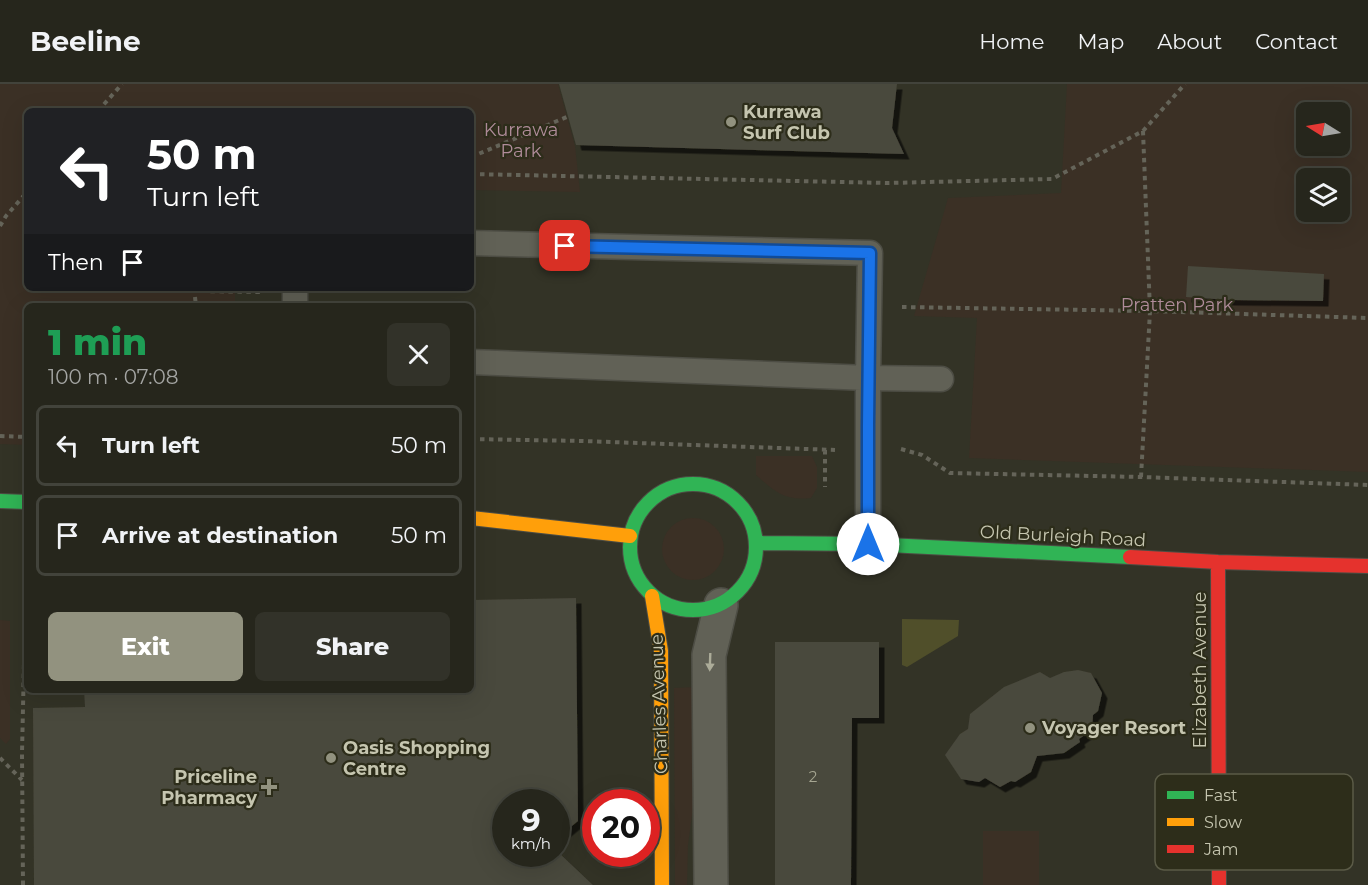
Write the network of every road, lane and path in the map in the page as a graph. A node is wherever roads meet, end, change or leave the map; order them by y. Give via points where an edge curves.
1 (122, 84) edge
2 (1185, 84) edge
3 (101, 108) edge
4 (568, 116) dead end
5 (1143, 131) junction
6 (474, 156) edge
7 (474, 174) edge
8 (24, 195) edge
9 (0, 226) edge
10 (474, 243) edge
11 (211, 291) edge
12 (295, 296) edge
13 (869, 301) junction
14 (1150, 311) junction
15 (1368, 318) edge
16 (474, 362) edge
17 (868, 378) junction
18 (941, 379) dead end
19 (0, 436) edge
20 (24, 437) edge
21 (474, 439) edge
22 (893, 447) dead end
23 (842, 449) dead end
24 (825, 450) junction
25 (1141, 477) junction
26 (1368, 485) edge
27 (825, 487) dead end
28 (0, 501) edge
29 (24, 502) edge
30 (474, 518) edge
31 (630, 536) junction
32 (756, 543) junction
33 (868, 544) junction
34 (1218, 562) junction
35 (1368, 566) edge
36 (652, 596) junction
37 (721, 605) junction
38 (24, 676) edge
39 (0, 758) edge
40 (1219, 774) edge
41 (22, 780) junction
42 (710, 829) junction
43 (1219, 870) edge
44 (23, 885) edge
45 (662, 885) edge
46 (697, 885) edge
47 (711, 885) edge
48 (1219, 885) edge

1 - 3 path
2 - 5 path
4 - 6 path
5 - 7 path via 1052,179 888,183
5 - 14 path
8 - 9 path
10 - 13 lane via 870,253
11 - 12 path
13 - 14 path via 892,307
13 - 17 lane
14 - 15 path
14 - 25 path
16 - 17 lane
17 - 18 lane
17 - 33 lane
19 - 20 path
21 - 24 path
22 - 25 path via 922,455 950,473
23 - 24 path
24 - 27 path
25 - 26 path
28 - 29 street
30 - 31 street
31 - 32 street via 639,515 654,497 674,487 696,484 718,489 738,502 751,520
31 - 36 street via 633,569
32 - 33 street, Old Burleigh Road
32 - 37 street via 748,579
33 - 34 street, Old Burleigh Road
34 - 35 street, Old Burleigh Road
34 - 40 street, Elizabeth Avenue
36 - 37 street via 685,611
36 - 45 street, Charles Avenue via 661,651
37 -> 42 street via 709,655
38 - 41 path
39 - 41 path
41 - 44 path
42 - 46 street
42 - 47 street
43 - 48 street, Elizabeth Avenue

